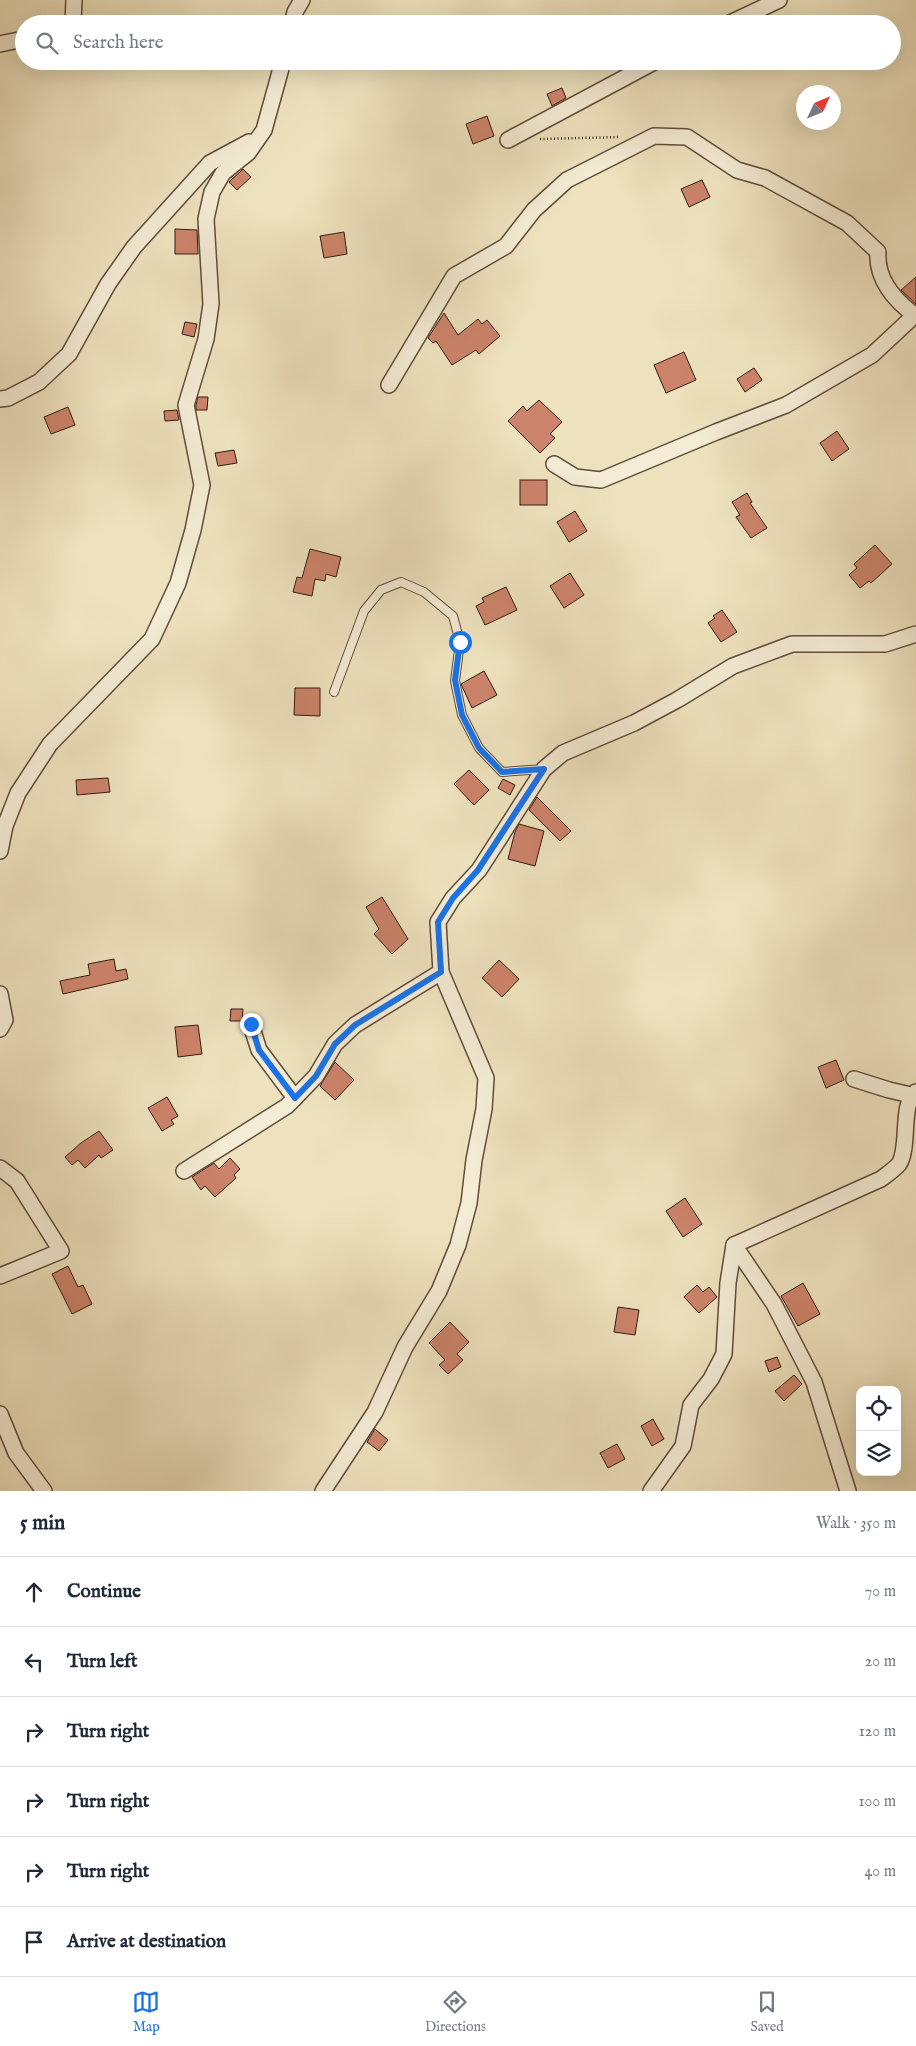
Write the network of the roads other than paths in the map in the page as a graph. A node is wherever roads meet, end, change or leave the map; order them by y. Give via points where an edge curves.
1 (74, 0) edge
2 (302, 0) edge
3 (779, 0) edge
4 (73, 15) edge
5 (294, 15) edge
6 (747, 15) edge
7 (15, 41) edge
8 (0, 44) edge
9 (280, 70) edge
10 (639, 70) edge
11 (264, 130) junction
12 (508, 140) dead end
13 (915, 316) edge
14 (390, 386) dead end
15 (0, 399) edge
16 (554, 464) dead end
17 (916, 634) edge
18 (334, 692) dead end
19 (544, 769) junction
20 (0, 851) edge
21 (441, 972) junction
22 (0, 994) edge
23 (251, 1024) dead end
24 (0, 1029) edge
25 (854, 1079) dead end
26 (914, 1094) edge
27 (295, 1098) junction
28 (0, 1168) edge
29 (184, 1171) dead end
30 (734, 1245) junction
31 (0, 1276) edge
32 (0, 1414) edge
33 (44, 1491) edge
34 (323, 1491) edge
35 (650, 1491) edge
36 (848, 1491) edge

1 - 4 street
2 - 5 street
3 - 6 street
7 - 8 street
9 - 11 street
10 - 12 street
11 - 15 street via 242,147 210,163 134,248 108,284 69,354 39,382
11 - 20 street via 248,153 223,173 212,192 206,219 211,304 206,339 186,404 202,485 178,583 152,639 50,744 39,760 18,793 5,826
13 - 14 street via 891,295 877,264 878,252 847,223 765,178 737,170 687,137 654,136 567,180 534,210 506,246 454,276
13 - 16 street via 872,355 786,404 601,480 575,477
17 - 19 street via 885,644 792,644 733,666 634,723 563,753
18 - 19 lane via 364,611 381,590 402,582 424,592 453,616 460,642 455,680 462,715 479,748 502,772
19 - 21 street via 478,870 453,898 438,922
21 - 27 street via 355,1025 335,1044 316,1076
21 - 34 street via 486,1078 469,1203 458,1245 439,1291 405,1347 375,1412
22 - 24 street via 5,1020
23 - 27 street via 259,1050
25 - 26 street
26 - 30 street via 907,1111 900,1163 881,1179
27 - 29 street
28 - 31 street via 17,1181 61,1251
30 - 35 street via 728,1283 724,1354 711,1379 691,1405 683,1446
30 - 36 street via 774,1304 814,1382
32 - 33 street via 16,1453

